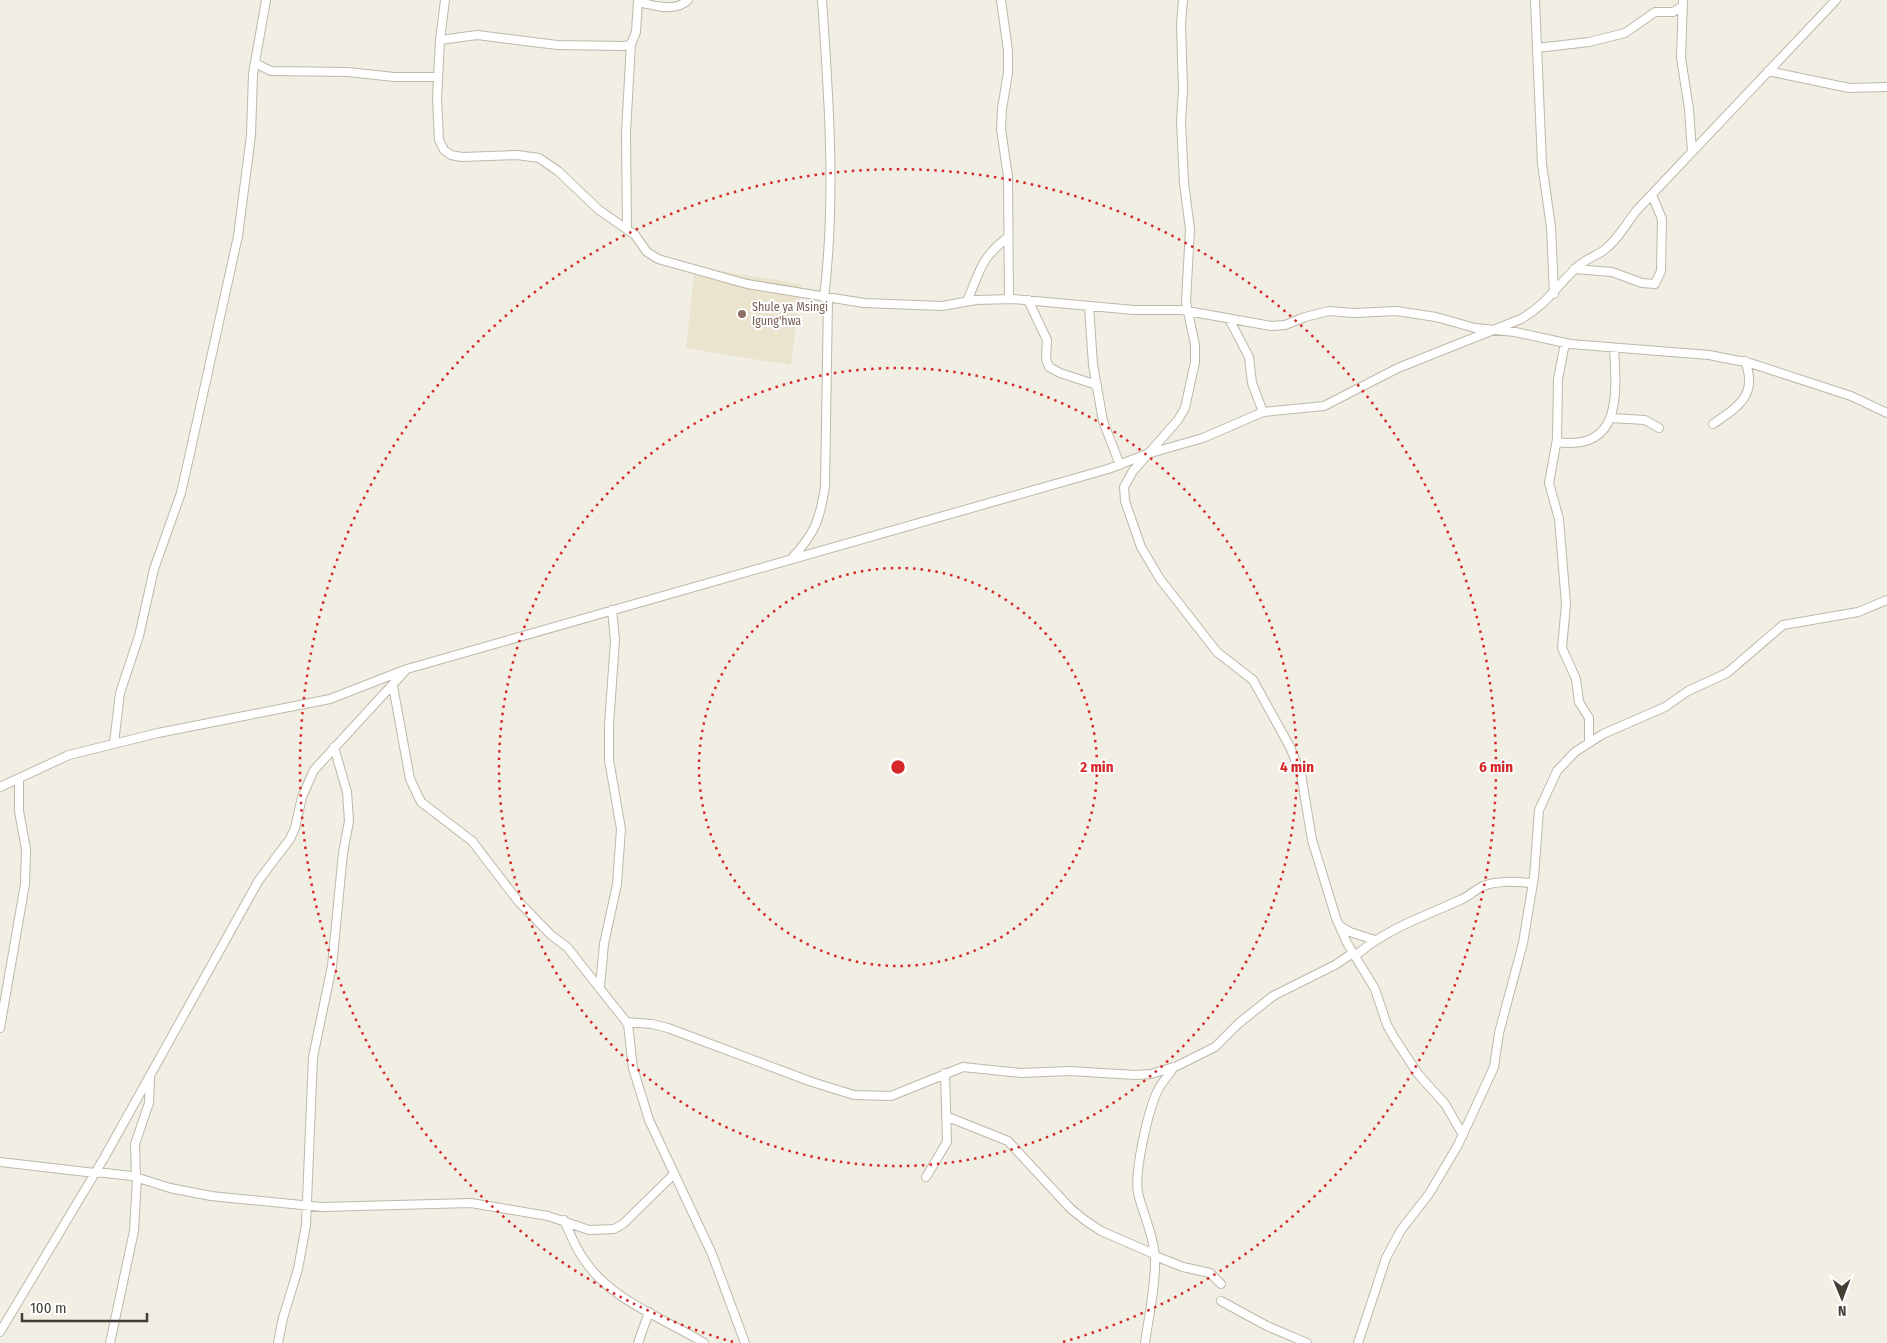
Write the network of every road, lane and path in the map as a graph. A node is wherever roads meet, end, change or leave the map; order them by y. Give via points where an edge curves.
1 (266, 0) edge
2 (445, 0) edge
3 (688, 0) edge
4 (822, 0) edge
5 (1001, 0) edge
6 (1184, 0) edge
7 (1535, 0) edge
8 (1836, 0) edge
9 (638, 1) edge
10 (1683, 3) edge
11 (440, 40) junction
12 (631, 43) junction
13 (1537, 48) junction
14 (255, 64) junction
15 (1768, 71) junction
16 (438, 77) junction
17 (1887, 87) edge
18 (1692, 152) junction
19 (1652, 195) junction
20 (626, 228) junction
21 (1008, 237) junction
22 (1574, 269) junction
23 (1554, 294) junction
24 (826, 298) junction
25 (1009, 299) junction
26 (1028, 300) junction
27 (967, 301) junction
28 (1088, 306) junction
29 (1186, 311) junction
30 (1229, 319) junction
31 (1490, 330) junction
32 (1565, 343) junction
33 (1614, 349) junction
34 (1745, 362) junction
35 (1097, 385) junction
36 (1263, 412) junction
37 (1887, 413) edge
38 (1611, 418) junction
39 (1714, 424) dead end
40 (1659, 428) dead end
41 (1556, 442) junction
42 (1148, 454) junction
43 (1120, 465) junction
44 (792, 558) junction
45 (1887, 600) edge
46 (612, 610) junction
47 (407, 669) junction
48 (393, 686) junction
49 (1589, 743) junction
50 (114, 744) junction
51 (334, 747) junction
52 (19, 780) junction
53 (0, 787) edge
54 (1533, 883) junction
55 (1340, 926) junction
56 (1375, 940) junction
57 (1354, 955) junction
58 (600, 986) junction
59 (626, 1022) junction
60 (0, 1028) edge
61 (1174, 1067) junction
62 (945, 1073) junction
63 (150, 1076) junction
64 (948, 1117) junction
65 (1463, 1135) junction
66 (0, 1162) edge
67 (95, 1172) junction
68 (673, 1175) junction
69 (136, 1177) junction
70 (926, 1177) dead end
71 (307, 1206) junction
72 (564, 1220) junction
73 (1154, 1255) junction
74 (1221, 1284) dead end
75 (1221, 1300) dead end
76 (649, 1312) junction
77 (0, 1332) edge
78 (110, 1343) edge
79 (278, 1343) edge
80 (638, 1343) edge
81 (704, 1343) edge
82 (746, 1343) edge
83 (1144, 1343) edge
84 (1307, 1343) edge
85 (1358, 1343) edge

1 - 14 street
2 - 11 street
3 - 9 street via 681,6
4 - 24 street via 831,205
5 - 21 street via 1008,51 1001,124 1008,171
6 - 29 street via 1180,24 1181,122 1190,229
7 - 13 street
8 - 15 street
9 - 12 street via 636,32
10 - 13 street via 1673,12 1655,12 1625,33 1589,42
10 - 18 street via 1681,58
11 - 12 street via 477,36 557,45 625,46
11 - 16 street
12 - 20 street via 625,150
13 - 23 street via 1542,164 1551,227
14 - 16 street via 271,72
14 - 50 street via 251,135 238,236 186,470 156,561 139,636 120,693
15 - 17 street via 1843,88
15 - 18 street
16 - 20 street via 438,131 444,150 462,157 517,154 539,158 599,210
18 - 19 street
19 - 22 street via 1609,245
19 - 22 street via 1662,219 1661,271 1655,284 1642,283 1612,272
20 - 24 street via 647,252 658,259 747,284
21 - 25 street
21 - 27 street via 982,262
22 - 23 street
23 - 31 street via 1521,319
24 - 27 street via 931,306
24 - 44 street via 826,487 814,531
25 - 26 street
25 - 27 street
26 - 28 street
26 - 35 street via 1046,336 1049,367 1060,374
28 - 29 street
28 - 35 street
29 - 30 street
29 - 42 street via 1195,345 1190,390 1178,420
30 - 31 street via 1280,326 1328,311 1396,311
30 - 36 street via 1250,357 1252,383
31 - 32 street
31 - 36 street via 1398,368 1330,403
32 - 33 street
32 - 41 street via 1558,379
33 - 34 street via 1709,355
33 - 38 street via 1615,398
34 - 37 street via 1851,396
34 - 39 street via 1750,376 1748,392 1737,406
35 - 43 street via 1104,426
36 - 42 street via 1203,438
38 - 40 street via 1645,420
38 - 41 street via 1607,427 1591,441 1574,444
41 - 49 street via 1548,477 1559,519 1566,604 1561,641 1576,679 1579,702 1589,718
42 - 43 street
42 - 55 street via 1127,480 1124,492 1141,547 1160,579 1208,642 1222,658 1253,680 1290,747 1303,782 1316,857
43 - 44 street
44 - 46 street
45 - 49 street via 1858,612 1783,626 1727,673
46 - 47 street
46 - 58 street via 615,640 609,760 621,829 617,884 604,944
47 - 48 street
47 - 50 street via 330,700
48 - 51 street
48 - 58 street via 410,779 421,802 472,841 518,901 567,947
49 - 54 street via 1557,771 1544,794 1539,810
50 - 52 street via 69,755
51 - 63 street via 314,770 307,784 290,839 259,880
51 - 71 street via 347,792 349,821 332,966 313,1057
52 - 53 street
52 - 60 street via 19,811 26,849 25,884
54 - 56 street via 1483,886 1463,899 1418,917
54 - 65 street via 1523,943 1499,1033 1494,1067
55 - 56 street
55 - 57 street
56 - 57 street
57 - 61 street via 1273,996 1215,1047
57 - 65 street via 1375,989 1395,1040 1418,1074 1445,1104
58 - 59 street
59 - 62 street via 668,1028 854,1095 891,1096
59 - 68 street via 640,1093
61 - 62 street via 1135,1075 1070,1071 1021,1073 975,1067
61 - 73 street via 1157,1091 1137,1174 1137,1190
62 - 64 street
63 - 67 street
63 - 69 street via 150,1096 135,1144
64 - 70 street via 947,1142
64 - 73 street via 1008,1141 1086,1221
65 - 85 street via 1386,1258
66 - 67 street
67 - 69 street
67 - 77 street
68 - 72 street via 641,1208 614,1229 588,1230
68 - 82 street via 712,1254
69 - 71 street via 211,1196
69 - 78 street via 134,1231
71 - 72 street via 471,1203
71 - 79 street via 298,1268
72 - 76 street via 584,1261 600,1280
73 - 74 street via 1183,1267 1210,1273
73 - 83 street via 1151,1313
75 - 84 street via 1267,1326
76 - 80 street
76 - 81 street

